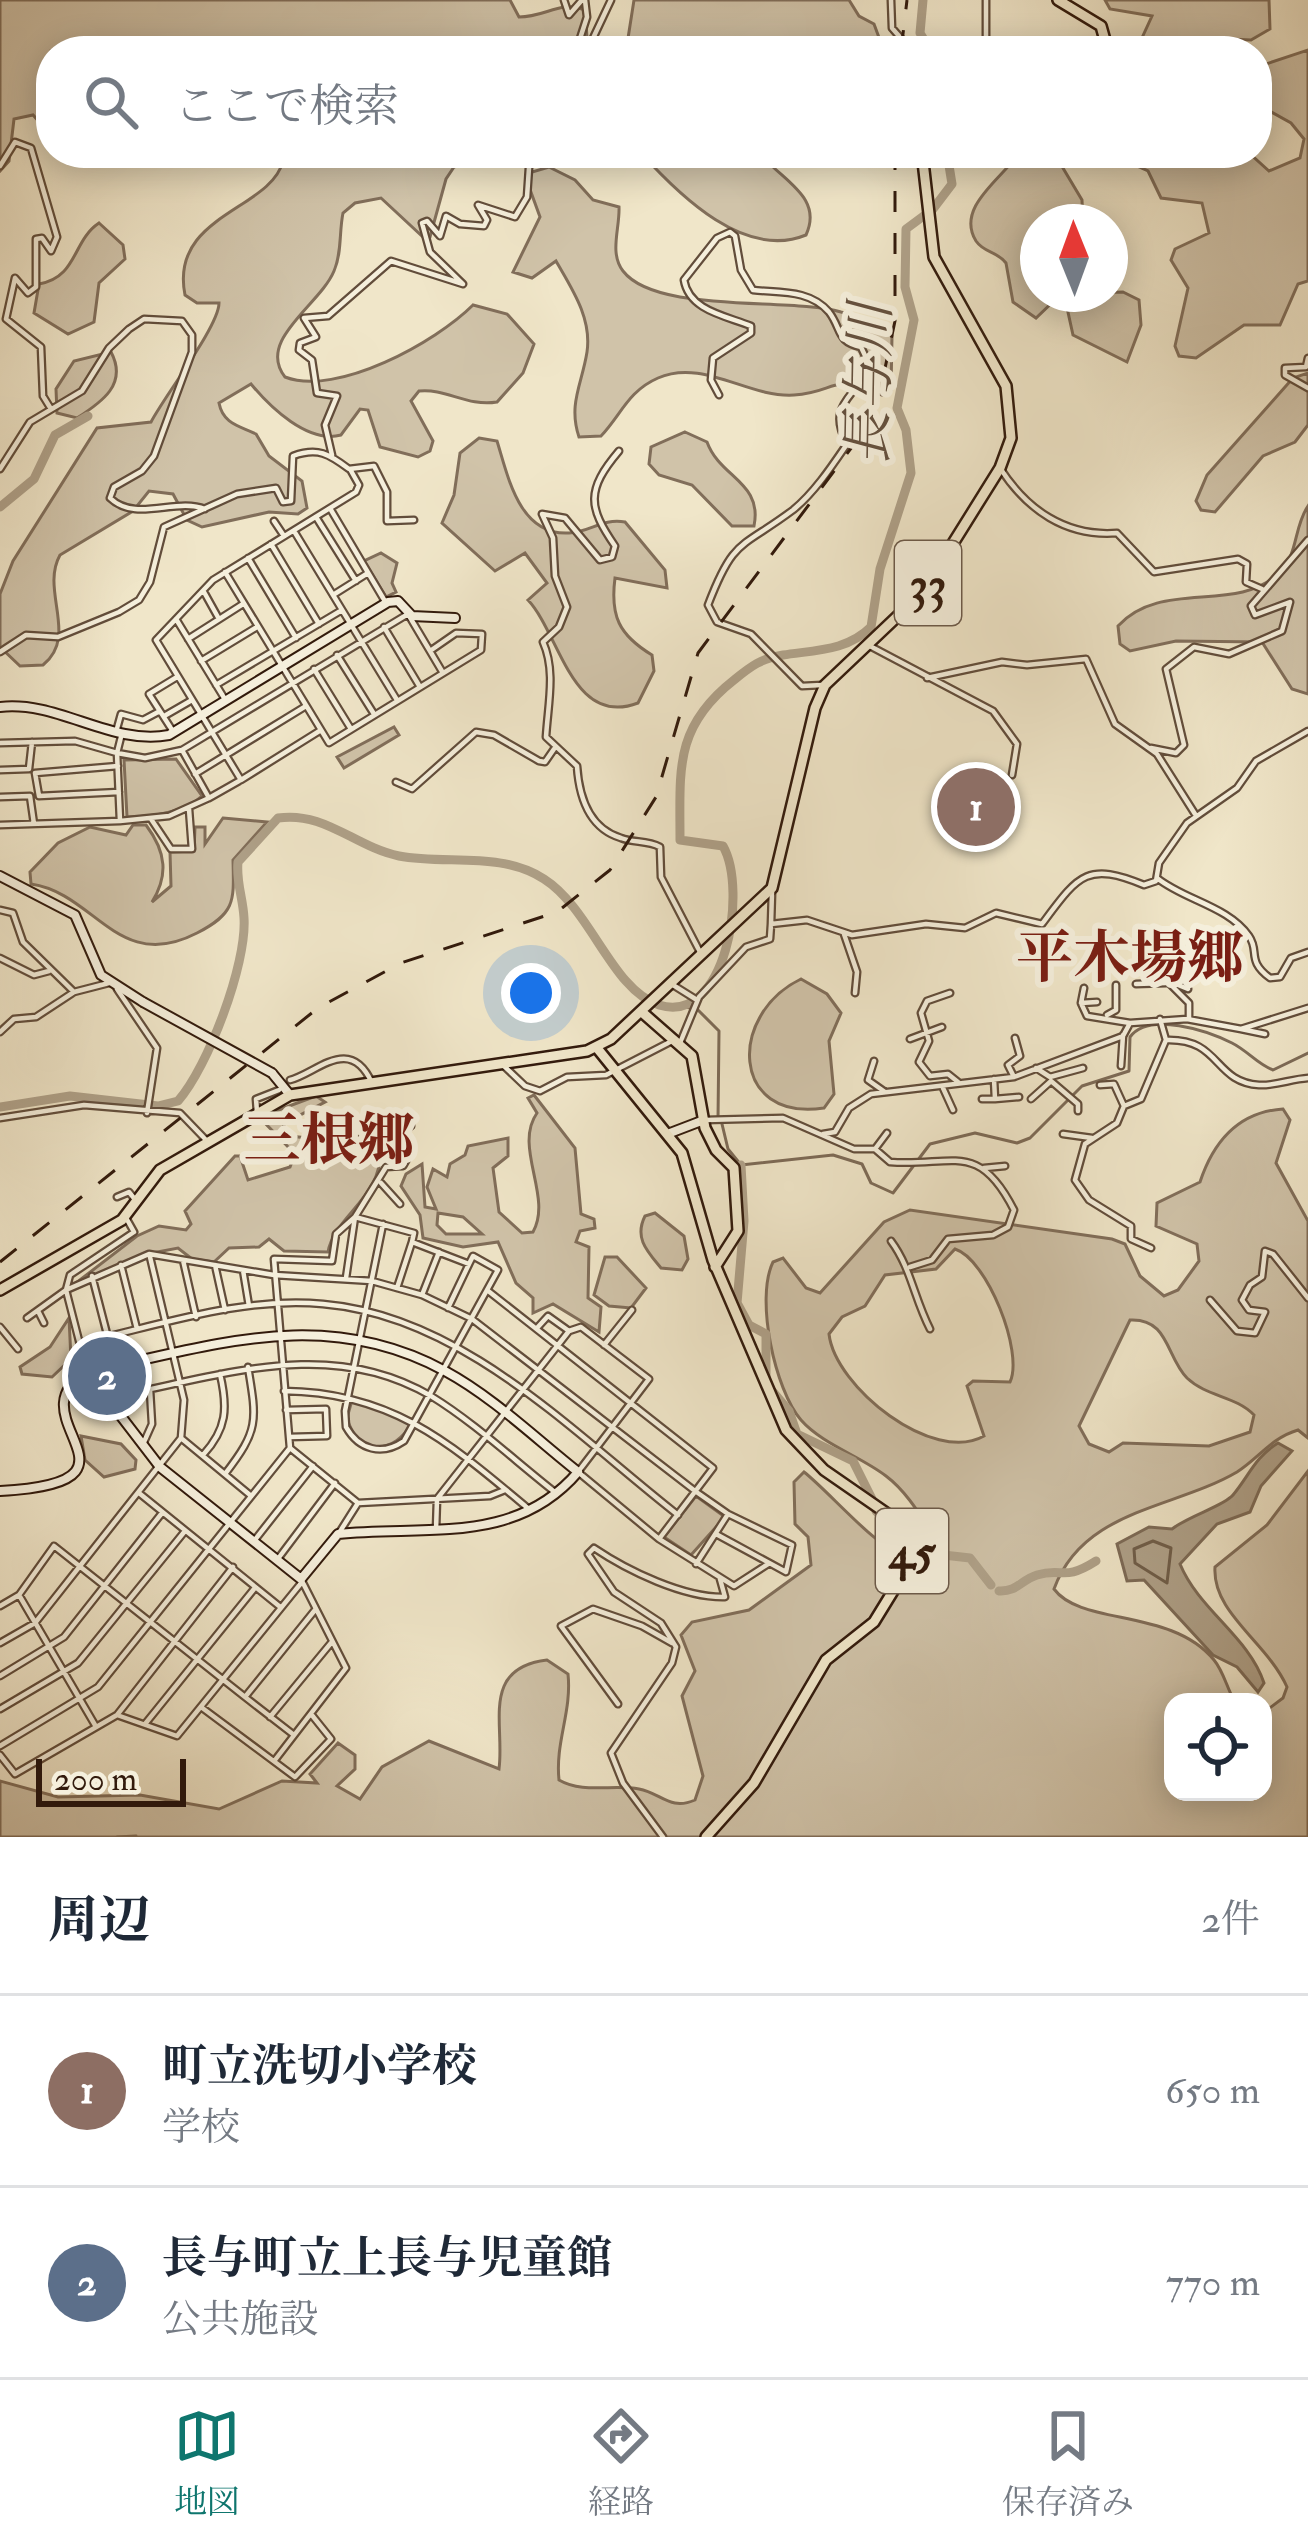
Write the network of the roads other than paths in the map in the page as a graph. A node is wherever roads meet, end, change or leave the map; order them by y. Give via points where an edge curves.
1 (564, 0) edge
2 (583, 0) edge
3 (611, 0) edge
4 (891, 0) edge
5 (986, 0) edge
6 (1058, 0) edge
7 (581, 36) edge
8 (594, 36) edge
9 (899, 36) edge
10 (986, 36) edge
11 (1104, 36) edge
12 (0, 166) edge
13 (36, 166) edge
14 (37, 168) edge
15 (529, 168) edge
16 (923, 168) edge
17 (1308, 358) edge
18 (1308, 388) edge
19 (719, 395) dead end
20 (51, 409) junction
21 (619, 451) dead end
22 (332, 454) junction
23 (1000, 468) junction
24 (0, 469) edge
25 (350, 469) junction
26 (288, 474) junction
27 (271, 487) junction
28 (330, 508) junction
29 (205, 509) junction
30 (316, 517) junction
31 (414, 520) dead end
32 (274, 521) dead end
33 (293, 530) junction
34 (284, 536) junction
35 (1308, 540) edge
36 (271, 544) junction
37 (248, 558) junction
38 (224, 572) junction
39 (368, 573) junction
40 (356, 581) junction
41 (1262, 589) junction
42 (203, 590) junction
43 (332, 595) junction
44 (386, 603) junction
45 (243, 604) junction
46 (342, 610) junction
47 (408, 614) junction
48 (455, 618) joint
49 (220, 619) junction
50 (176, 620) junction
51 (319, 624) junction
52 (351, 625) junction
53 (257, 627) junction
54 (384, 628) junction
55 (456, 633) junction
56 (296, 638) junction
57 (188, 639) junction
58 (361, 640) junction
59 (868, 645) junction
60 (430, 651) junction
61 (0, 652) edge
62 (273, 652) junction
63 (337, 655) junction
64 (202, 661) junction
65 (283, 668) junction
66 (314, 669) junction
67 (443, 673) junction
68 (177, 676) junction
69 (927, 678) junction
70 (292, 683) junction
71 (216, 685) junction
72 (825, 685) junction
73 (420, 686) junction
74 (192, 700) junction
75 (397, 700) junction
76 (226, 701) junction
77 (0, 706) edge
78 (306, 706) junction
79 (161, 714) junction
80 (374, 715) junction
81 (202, 716) junction
82 (351, 729) junction
83 (321, 730) junction
84 (1308, 731) edge
85 (119, 732) junction
86 (212, 732) junction
87 (174, 733) junction
88 (32, 742) junction
89 (0, 743) edge
90 (554, 748) junction
91 (1150, 748) junction
92 (182, 750) junction
93 (117, 753) junction
94 (226, 755) junction
95 (118, 766) junction
96 (0, 770) edge
97 (195, 774) junction
98 (1012, 776) dead end
99 (241, 780) junction
100 (396, 782) dead end
101 (119, 793) junction
102 (0, 797) edge
103 (209, 798) junction
104 (189, 809) junction
105 (1196, 815) junction
106 (151, 819) junction
107 (120, 821) junction
108 (34, 824) junction
109 (0, 825) edge
110 (0, 875) edge
111 (1157, 878) junction
112 (772, 888) junction
113 (0, 910) edge
114 (771, 924) junction
115 (844, 934) junction
116 (1308, 952) edge
117 (703, 956) junction
118 (0, 958) edge
119 (49, 971) junction
120 (1166, 983) junction
121 (1136, 984) dead end
122 (112, 985) junction
123 (673, 985) junction
124 (1116, 985) dead end
125 (1084, 988) dead end
126 (1188, 988) dead end
127 (74, 992) junction
128 (855, 993) dead end
129 (950, 993) dead end
130 (1097, 1002) dead end
131 (1081, 1003) junction
132 (695, 1005) junction
133 (1308, 1008) edge
134 (645, 1011) junction
135 (1103, 1018) junction
136 (1189, 1019) junction
137 (1130, 1023) junction
138 (1160, 1023) junction
139 (942, 1027) dead end
140 (1241, 1029) junction
141 (0, 1032) edge
142 (927, 1033) junction
143 (1265, 1034) dead end
144 (1123, 1035) junction
145 (1016, 1038) dead end
146 (910, 1039) dead end
147 (1166, 1040) junction
148 (678, 1042) junction
149 (597, 1048) junction
150 (874, 1061) dead end
151 (500, 1063) junction
152 (1121, 1066) dead end
153 (1036, 1068) junction
154 (1083, 1068) dead end
155 (615, 1070) junction
156 (1014, 1077) junction
157 (1308, 1078) edge
158 (994, 1079) junction
159 (1051, 1079) junction
160 (290, 1080) dead end
161 (958, 1082) junction
162 (372, 1083) junction
163 (1100, 1085) dead end
164 (943, 1088) junction
165 (284, 1092) junction
166 (885, 1093) junction
167 (1019, 1097) dead end
168 (994, 1099) junction
169 (1031, 1099) dead end
170 (982, 1100) dead end
171 (1124, 1106) junction
172 (953, 1110) dead end
173 (1078, 1111) dead end
174 (147, 1112) junction
175 (0, 1118) edge
176 (705, 1120) junction
177 (411, 1126) dead end
178 (887, 1132) dead end
179 (670, 1133) junction
180 (823, 1134) junction
181 (1063, 1134) dead end
182 (1092, 1138) junction
183 (207, 1141) junction
184 (875, 1149) junction
185 (891, 1163) junction
186 (1005, 1166) dead end
187 (984, 1168) junction
188 (884, 1176) dead end
189 (381, 1183) junction
190 (117, 1197) dead end
191 (136, 1202) junction
192 (400, 1204) dead end
193 (125, 1216) junction
194 (355, 1217) junction
195 (383, 1224) junction
196 (891, 1241) dead end
197 (412, 1242) junction
198 (733, 1245) junction
199 (746, 1247) dead end
200 (1151, 1248) dead end
201 (439, 1252) junction
202 (149, 1254) junction
203 (183, 1260) junction
204 (469, 1264) junction
205 (121, 1265) junction
206 (214, 1265) junction
207 (715, 1267) junction
208 (910, 1267) junction
209 (243, 1270) junction
210 (274, 1275) junction
211 (92, 1276) junction
212 (346, 1278) junction
213 (371, 1281) junction
214 (397, 1288) junction
215 (0, 1289) edge
216 (66, 1290) junction
217 (487, 1290) junction
218 (422, 1295) junction
219 (1308, 1298) edge
220 (1210, 1300) dead end
221 (278, 1306) junction
222 (448, 1307) junction
223 (249, 1308) junction
224 (225, 1310) junction
225 (632, 1310) dead end
226 (38, 1311) junction
227 (366, 1311) junction
228 (196, 1317) junction
229 (27, 1318) dead end
230 (472, 1319) junction
231 (44, 1323) dead end
232 (165, 1324) junction
233 (0, 1327) edge
234 (536, 1329) junction
235 (930, 1329) dead end
236 (137, 1330) junction
237 (569, 1331) junction
238 (279, 1333) junction
239 (108, 1337) junction
240 (359, 1340) junction
241 (78, 1343) junction
242 (604, 1345) junction
243 (457, 1346) junction
244 (557, 1346) junction
245 (19, 1348) dead end
246 (172, 1354) junction
247 (281, 1363) junction
248 (248, 1367) junction
249 (539, 1368) junction
250 (352, 1369) junction
251 (445, 1371) junction
252 (87, 1372) junction
253 (220, 1374) junction
254 (179, 1382) junction
255 (150, 1390) junction
256 (284, 1391) junction
257 (520, 1391) junction
258 (430, 1396) junction
259 (348, 1397) junction
260 (106, 1398) junction
261 (631, 1404) junction
262 (286, 1410) junction
263 (503, 1413) junction
264 (416, 1420) junction
265 (613, 1426) junction
266 (289, 1437) junction
267 (486, 1437) junction
268 (181, 1438) junction
269 (142, 1444) junction
270 (290, 1448) junction
271 (595, 1450) junction
272 (202, 1455) junction
273 (467, 1460) junction
274 (160, 1466) junction
275 (313, 1466) junction
276 (578, 1472) junction
277 (225, 1474) junction
278 (334, 1483) junction
279 (506, 1490) junction
280 (0, 1491) edge
281 (695, 1491) junction
282 (139, 1493) junction
283 (557, 1494) junction
284 (250, 1495) junction
285 (437, 1499) junction
286 (358, 1503) junction
287 (532, 1511) junction
288 (162, 1514) junction
289 (728, 1514) junction
290 (678, 1515) junction
291 (230, 1522) junction
292 (436, 1530) junction
293 (185, 1531) junction
294 (338, 1534) junction
295 (716, 1534) junction
296 (659, 1539) junction
297 (254, 1541) junction
298 (211, 1548) junction
299 (277, 1559) junction
300 (696, 1564) junction
301 (768, 1564) junction
302 (77, 1566) junction
303 (233, 1567) junction
304 (720, 1579) junction
305 (301, 1580) junction
306 (105, 1586) junction
307 (256, 1587) junction
308 (19, 1595) junction
309 (125, 1604) junction
310 (0, 1606) edge
311 (279, 1606) junction
312 (316, 1610) junction
313 (35, 1623) junction
314 (150, 1623) junction
315 (174, 1642) junction
316 (0, 1643) edge
317 (331, 1643) junction
318 (676, 1647) junction
319 (49, 1648) junction
320 (196, 1659) junction
321 (64, 1672) junction
322 (0, 1676) edge
323 (222, 1679) junction
324 (244, 1697) junction
325 (79, 1699) junction
326 (618, 1704) dead end
327 (201, 1707) junction
328 (0, 1708) edge
329 (117, 1714) junction
330 (311, 1714) junction
331 (270, 1717) junction
332 (145, 1724) junction
333 (96, 1726) junction
334 (294, 1736) junction
335 (0, 1750) edge
336 (275, 1760) junction
337 (663, 1837) edge
338 (706, 1837) edge

1 - 2 street via 569,15
2 - 7 street
3 - 8 street
4 - 9 street
5 - 10 street
6 - 11 main road via 1101,26
12 - 13 street via 15,142 31,148
14 - 20 street via 56,237 51,251 36,239 36,287 28,293 15,278 6,319 41,347
15 - 22 street via 527,197 515,217 478,205 486,225 446,216 440,236 422,223 430,252 463,284 391,261 328,316 304,317 316,337 299,350 312,360 317,392 337,396 325,424
16 - 23 main road, 33 via 938,268 1009,396 1011,438
17 - 18 street via 1306,367 1285,368
19 - 72 street via 713,358 751,326 716,316 688,295 684,280 730,232 753,290 809,298 868,362 841,403 847,444 796,507 728,556 708,605 717,622 751,634 802,686
20 - 24 street via 24,429
20 - 29 street via 82,392 109,348 137,323 182,321 192,352 154,456 110,498 122,508
21 - 90 street via 593,498 598,526 616,545 612,557 599,560 565,518 542,514 567,607 543,642 552,662 545,736
22 - 25 street
22 - 26 street via 293,456
23 - 41 street via 1041,515 1094,535 1118,533 1154,572 1238,559 1247,564 1246,582
23 - 59 main road, 33 via 922,593
25 - 28 street via 360,488
25 - 31 street via 377,469 387,521
26 - 27 street
26 - 27 street via 296,490 291,501
27 - 29 street
28 - 30 street
28 - 39 street
29 - 61 street via 164,527 139,599 70,633 26,635
30 - 33 street
30 - 40 street
32 - 34 street
33 - 34 street
33 - 43 street
34 - 36 street
35 - 41 street
36 - 37 street
36 - 51 street
37 - 38 street
37 - 56 street
38 - 42 street
38 - 45 street
39 - 40 street
39 - 44 street
40 - 43 street
41 - 91 street via 1251,605 1255,615 1289,602 1287,625 1229,654 1194,647 1173,661 1166,676 1184,746 1176,753
42 - 49 street
42 - 50 street
43 - 46 street
44 - 47 street via 398,601
44 - 52 street
45 - 49 street
45 - 53 street
46 - 51 street
46 - 52 street
47 - 48 street
47 - 54 street
47 - 60 street
48 - 55 street
49 - 57 street
50 - 57 street
50 - 68 street via 156,640
51 - 56 street
52 - 58 street
52 - 65 street
53 - 62 street
53 - 64 street
54 - 58 street
54 - 73 street
55 - 60 street
55 - 67 street via 482,634 482,650
56 - 62 street
57 - 64 street
58 - 63 street
58 - 75 street
59 - 69 street
59 - 72 main road, 33
60 - 67 street
62 - 65 street
62 - 71 street
63 - 66 street
63 - 80 street
64 - 71 street
65 - 70 street
65 - 76 street
66 - 70 street
66 - 82 street
67 - 73 street
68 - 74 street
68 - 79 street via 149,694
69 - 91 street via 1002,662 1086,659 1115,724
69 - 98 street via 1002,719 1017,744
70 - 78 street
70 - 86 street
71 - 76 street
72 - 112 main road
73 - 75 street
74 - 79 street
74 - 81 street
75 - 80 street
76 - 81 street
77 - 85 street
78 - 83 street
78 - 94 street
79 - 85 street via 121,714
79 - 87 street
80 - 82 street
81 - 86 street
81 - 87 street
82 - 83 street via 329,743
83 - 99 street
84 - 105 street via 1256,760 1237,788
85 - 87 street
85 - 93 street
86 - 92 street
86 - 94 street
88 - 89 street
88 - 93 street via 75,741
88 - 96 street via 28,769
90 - 100 street via 538,761 476,732 412,789
90 - 117 street via 577,766 586,811 621,838 660,847 661,877
91 - 105 street
92 - 93 street via 145,758
92 - 97 street
93 - 95 street
94 - 97 street
94 - 99 street
95 - 101 street
95 - 101 street via 35,772 39,796
97 - 103 street
99 - 103 street
101 - 107 street
102 - 108 street via 30,796
103 - 104 street
104 - 106 street
104 - 106 street via 192,849 171,849
105 - 111 street via 1159,863
106 - 107 street
107 - 108 street
108 - 109 street
110 - 122 street via 75,915 95,966
111 - 115 street via 1144,885 1119,872 1093,872 1037,926 996,913 965,928
111 - 116 street via 1246,934 1252,961 1270,978
112 - 114 street
112 - 117 main road
113 - 119 street via 13,913 23,942
114 - 115 street via 807,920
114 - 132 street via 770,939 746,947
115 - 128 street
117 - 123 main road
118 - 119 street via 34,975
119 - 127 street
120 - 121 street
120 - 126 street
120 - 136 street via 1189,1003
122 - 127 street
122 - 165 street, bridge via 272,1073
122 - 174 street via 157,1048
123 - 132 street
123 - 134 main road
124 - 135 street via 1116,1010
125 - 131 street
127 - 141 street
129 - 142 street via 927,1001
130 - 131 street
131 - 135 street via 1090,1018
132 - 148 street
133 - 140 street
134 - 148 main road
134 - 149 main road
135 - 137 street
136 - 138 street
136 - 140 street
137 - 138 street
137 - 144 street
138 - 147 street
139 - 142 street
140 - 143 street
142 - 146 street
142 - 161 street via 921,1066
144 - 152 street
144 - 153 street
145 - 156 street via 1020,1056 1008,1065
147 - 157 street via 1208,1048 1217,1067 1253,1085
147 - 171 street via 1141,1099
148 - 155 street
148 - 176 main road via 692,1056
149 - 151 main road
149 - 155 main road, 45
150 - 166 street via 868,1080
151 - 155 street via 540,1091 567,1077
151 - 162 main road
153 - 156 street
153 - 159 street
154 - 159 street
155 - 179 main road, 45
156 - 158 street
158 - 161 street
158 - 168 street
159 - 169 street
159 - 173 street
160 - 162 street via 318,1062 342,1059
161 - 164 street
162 - 165 main road
163 - 171 street via 1114,1084
164 - 166 street
164 - 172 street
165 - 183 main road
166 - 180 street via 860,1100 836,1132
167 - 168 street
168 - 170 street
171 - 182 street via 1117,1123
174 - 175 street via 84,1105
174 - 183 street via 180,1113
176 - 179 street
176 - 180 street via 783,1118
176 - 198 main road via 735,1173 740,1218
177 - 189 street via 403,1132 407,1159 400,1170 386,1167
178 - 184 street
179 - 207 main road, 45
180 - 184 street
181 - 182 street
182 - 200 street via 1075,1180 1089,1200 1131,1226 1130,1238
183 - 191 main road via 160,1170
184 - 185 street
185 - 187 street via 971,1160
185 - 188 street
186 - 187 street
187 - 208 street via 1014,1210 1008,1227 948,1239 932,1260
189 - 192 street
189 - 194 street
190 - 191 street via 128,1192
191 - 193 main road
193 - 215 main road
193 - 216 street via 134,1232 70,1275
194 - 195 street
194 - 210 street via 336,1234 332,1261 274,1259
194 - 212 street
195 - 197 street via 414,1232
195 - 213 street
196 - 208 street
197 - 201 street
197 - 214 street
198 - 199 street
198 - 207 main road
201 - 204 street
201 - 218 street
202 - 203 street
202 - 205 street
202 - 232 street
203 - 206 street
203 - 228 street
204 - 217 street via 473,1256 498,1270
204 - 222 street
205 - 211 street
205 - 236 street
206 - 209 street
206 - 224 street
207 - 338 main road, 45 via 786,1430 824,1470 902,1524 912,1548 874,1622 826,1660 754,1783
208 - 235 street
209 - 210 street
209 - 223 street
210 - 212 street
210 - 221 street
211 - 216 street
211 - 239 street
212 - 213 street
213 - 214 street
213 - 227 street
214 - 218 street
216 - 226 street
216 - 241 street
217 - 230 street
217 - 234 street
218 - 222 street
219 - 220 street via 1265,1251 1262,1277 1242,1300 1265,1312 1255,1333 1237,1331
221 - 223 street
221 - 227 street
221 - 238 street
222 - 230 street
223 - 224 street
224 - 228 street
225 - 242 street
226 - 229 street
226 - 231 street
227 - 240 street
227 - 243 street
228 - 232 street
230 - 243 street
230 - 249 street
232 - 236 street
232 - 246 street
233 - 245 street
234 - 237 street via 548,1316
234 - 244 street
236 - 239 street
237 - 242 street via 581,1327
237 - 244 street
238 - 240 street
238 - 246 street
238 - 247 street
239 - 241 street
240 - 250 street
240 - 251 street
241 - 252 street
242 - 261 street via 649,1379
243 - 251 street
243 - 257 street
244 - 249 street
244 - 261 street
246 - 252 street
246 - 254 street
247 - 248 street
247 - 250 street
247 - 256 street
248 - 253 street
248 - 277 street via 253,1438
249 - 257 street
249 - 265 street
250 - 258 street
250 - 259 street
251 - 258 street
251 - 263 street
252 - 260 street
252 - 280 street via 63,1399 79,1447 68,1479
253 - 254 street
253 - 272 street via 226,1416
254 - 255 street
254 - 268 street
255 - 260 street
255 - 269 street via 152,1424
256 - 259 street
256 - 262 street
257 - 263 street
257 - 271 street
258 - 264 street
258 - 267 street
259 - 264 street
259 - 264 street via 346,1427 364,1447 396,1446
260 - 269 street
261 - 265 street
261 - 281 street via 713,1468
262 - 266 street
262 - 266 street via 326,1409 327,1436
263 - 267 street
263 - 276 street
264 - 273 street
265 - 271 street
265 - 281 street
266 - 270 street
267 - 273 street
267 - 283 street
268 - 272 street
268 - 274 street
269 - 274 street
270 - 275 street
270 - 284 street
271 - 276 street
271 - 290 street
272 - 277 street
273 - 279 street
273 - 285 street
274 - 282 street
274 - 291 street
275 - 278 street
275 - 297 street
276 - 283 street
276 - 296 street
277 - 284 street
278 - 286 street
278 - 299 street
279 - 285 street
279 - 287 street
281 - 289 street
281 - 290 street
282 - 288 street
282 - 302 street
283 - 287 street
284 - 291 street
285 - 286 street
285 - 292 street
286 - 294 street
287 - 292 street via 497,1525
288 - 293 street
288 - 306 street
289 - 295 street
289 - 301 street via 792,1545 786,1572
290 - 296 street
291 - 297 street
291 - 298 street
292 - 294 street
293 - 298 street
293 - 309 street
294 - 305 street
295 - 300 street
295 - 301 street
296 - 300 street
297 - 299 street
298 - 303 street
298 - 314 street
299 - 305 street
300 - 304 street
301 - 304 street via 738,1587
302 - 306 street
302 - 308 street via 54,1546
302 - 313 street
303 - 307 street
303 - 315 street
304 - 318 street via 725,1597 701,1595 594,1548 588,1554 614,1592 661,1623
305 - 311 street
305 - 312 street
306 - 309 street
306 - 319 street
307 - 311 street
307 - 320 street
308 - 310 street
308 - 313 street
309 - 314 street
309 - 321 street
311 - 323 street
312 - 317 street
312 - 324 street
313 - 316 street
313 - 319 street
314 - 315 street
314 - 325 street
315 - 320 street
315 - 329 street
317 - 330 street via 346,1668
317 - 331 street
318 - 326 street via 593,1609 561,1627
318 - 337 street via 611,1753
319 - 321 street
319 - 322 street
320 - 323 street
320 - 332 street
321 - 325 street
321 - 328 street
323 - 324 street
323 - 327 street
324 - 331 street
325 - 333 street
325 - 335 street
327 - 332 street via 177,1736
327 - 336 street
329 - 332 street
329 - 333 street
330 - 334 street
330 - 336 street via 331,1739 300,1777
331 - 334 street
333 - 335 street via 15,1774
334 - 336 street

